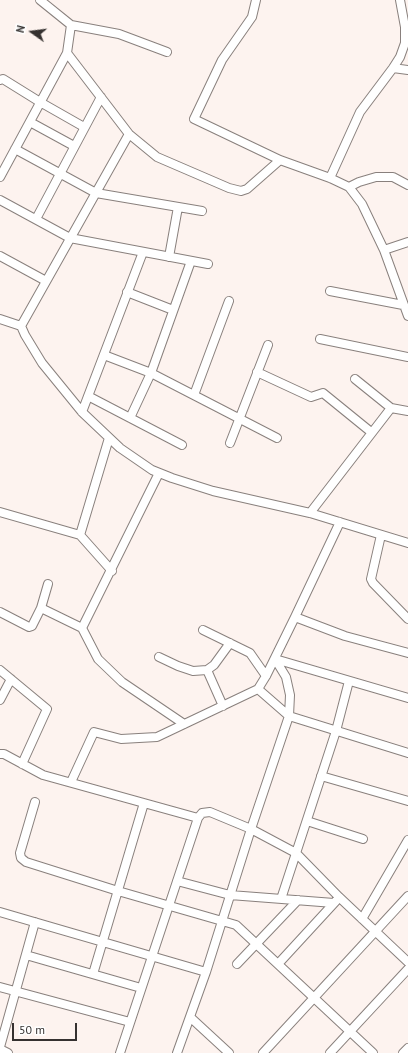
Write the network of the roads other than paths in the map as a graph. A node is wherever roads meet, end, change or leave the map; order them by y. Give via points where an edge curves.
1 (40, 0) edge
2 (256, 0) edge
3 (400, 0) edge
4 (71, 25) junction
5 (167, 52) dead end
6 (67, 54) junction
7 (394, 68) junction
8 (408, 70) edge
9 (0, 80) edge
10 (101, 97) junction
11 (40, 102) junction
12 (30, 122) junction
13 (84, 127) junction
14 (129, 134) junction
15 (74, 146) junction
16 (15, 149) junction
17 (280, 160) junction
18 (60, 173) junction
19 (0, 177) edge
20 (330, 178) junction
21 (408, 186) edge
22 (349, 187) junction
23 (96, 193) junction
24 (0, 200) edge
25 (178, 207) junction
26 (202, 211) dead end
27 (36, 219) junction
28 (70, 238) junction
29 (408, 242) edge
30 (384, 250) junction
31 (143, 252) junction
32 (0, 256) edge
33 (169, 257) junction
34 (191, 261) junction
35 (208, 264) dead end
36 (46, 281) junction
37 (330, 290) dead end
38 (127, 292) junction
39 (229, 301) dead end
40 (404, 305) junction
41 (173, 310) junction
42 (408, 316) edge
43 (0, 319) edge
44 (21, 326) junction
45 (320, 339) dead end
46 (268, 345) dead end
47 (104, 354) junction
48 (408, 357) edge
49 (257, 372) junction
50 (151, 373) junction
51 (355, 379) dead end
52 (194, 395) junction
53 (88, 396) junction
54 (391, 408) junction
55 (82, 412) junction
56 (408, 412) edge
57 (130, 418) junction
58 (240, 418) junction
59 (371, 432) junction
60 (109, 438) junction
61 (277, 438) dead end
62 (230, 443) dead end
63 (182, 445) dead end
64 (159, 473) junction
65 (0, 512) edge
66 (310, 513) junction
67 (340, 522) junction
68 (80, 535) junction
69 (381, 535) junction
70 (408, 543) edge
71 (112, 571) junction
72 (48, 584) dead end
73 (40, 608) junction
74 (0, 612) edge
75 (295, 617) junction
76 (408, 619) edge
77 (82, 628) junction
78 (203, 630) dead end
79 (230, 643) junction
80 (408, 653) edge
81 (158, 657) dead end
82 (275, 659) junction
83 (0, 670) edge
84 (207, 670) junction
85 (266, 676) junction
86 (11, 679) junction
87 (349, 681) junction
88 (258, 689) junction
89 (408, 698) edge
90 (0, 700) edge
91 (223, 706) junction
92 (289, 716) junction
93 (184, 724) junction
94 (336, 731) junction
95 (408, 753) edge
96 (0, 754) edge
97 (22, 764) junction
98 (321, 776) junction
99 (71, 782) junction
100 (408, 801) edge
101 (35, 802) dead end
102 (144, 803) junction
103 (198, 818) junction
104 (307, 821) junction
105 (251, 829) junction
106 (363, 840) dead end
107 (408, 842) edge
108 (296, 853) junction
109 (177, 881) junction
110 (118, 891) junction
111 (230, 895) junction
112 (408, 896) edge
113 (281, 899) junction
114 (298, 900) junction
115 (336, 900) junction
116 (169, 906) junction
117 (0, 912) edge
118 (362, 919) junction
119 (222, 921) junction
120 (36, 922) junction
121 (376, 931) junction
122 (103, 942) junction
123 (257, 944) junction
124 (26, 955) junction
125 (152, 956) junction
126 (408, 962) edge
127 (238, 964) dead end
128 (278, 964) junction
129 (408, 969) edge
130 (206, 972) junction
131 (93, 974) junction
132 (0, 987) edge
133 (141, 988) junction
134 (16, 991) junction
135 (314, 998) junction
136 (190, 1017) junction
137 (130, 1022) junction
138 (350, 1031) junction
139 (0, 1048) edge
140 (408, 1048) edge
141 (8, 1053) edge
142 (120, 1053) edge
143 (177, 1053) edge
144 (230, 1053) edge
145 (263, 1053) edge
146 (330, 1053) edge
147 (373, 1053) edge
148 (403, 1053) edge

1 - 4 street
2 - 17 street via 252,17 222,60 194,119
3 - 7 street via 405,43
4 - 5 street via 119,34
4 - 6 street
6 - 10 street
6 - 11 street
7 - 8 street
7 - 20 street via 360,112
9 - 11 street via 3,79
10 - 13 street
10 - 14 street
11 - 12 street
11 - 13 street
12 - 15 street
12 - 16 street
13 - 15 street
14 - 17 street via 157,157 241,191 247,189
14 - 23 street
15 - 18 street
16 - 18 street
16 - 19 street
17 - 20 street
18 - 23 street
18 - 27 street
20 - 22 street
21 - 22 street via 393,177 376,177
22 - 30 street via 362,204
23 - 25 street
23 - 28 street
24 - 27 street
25 - 26 street
25 - 33 street
27 - 28 street
28 - 31 street
28 - 36 street
29 - 30 street
30 - 40 street
31 - 33 street
31 - 38 street
32 - 36 street
33 - 34 street
34 - 35 street
34 - 41 street
36 - 44 street
37 - 40 street
38 - 41 street
38 - 47 street
39 - 52 street
40 - 42 street
41 - 50 street
43 - 44 street
44 - 55 street via 42,363
45 - 48 street
46 - 49 street
47 - 50 street
47 - 53 street
49 - 58 street
49 - 59 street via 310,397 323,393
50 - 52 street
50 - 57 street
51 - 54 street
52 - 58 street
53 - 55 street
53 - 57 street
54 - 56 street
54 - 59 street
55 - 60 street
57 - 63 street
58 - 61 street
58 - 62 street
59 - 66 street
60 - 64 street
60 - 68 street
64 - 66 street via 214,490
64 - 71 street
65 - 68 street
66 - 67 street
67 - 69 street
67 - 75 street
68 - 71 street
69 - 70 street
69 - 76 street via 371,579
71 - 77 street
72 - 73 street
73 - 74 street via 32,626 29,627
73 - 77 street
75 - 80 street via 345,636
75 - 82 street
77 - 93 street via 98,659 122,682
78 - 79 street
79 - 84 street via 214,665
79 - 85 street via 250,653
81 - 84 street via 193,671
82 - 85 street
82 - 87 street
82 - 92 street via 286,677 290,695
83 - 86 street
84 - 91 street
85 - 88 street
86 - 90 street
86 - 97 street via 47,709
87 - 89 street
87 - 94 street
88 - 91 street
88 - 92 street
91 - 93 street
92 - 94 street
92 - 105 street
93 - 99 street via 157,737 121,739 94,732
94 - 95 street
94 - 98 street
96 - 97 street
97 - 99 street via 43,775
98 - 100 street
98 - 104 street
99 - 102 street
101 - 110 street via 20,853 21,858 26,862
102 - 103 street
102 - 110 street
103 - 105 street via 202,813 210,812
103 - 109 street
104 - 106 street
104 - 108 street
105 - 108 street
105 - 111 street
107 - 118 street
108 - 113 street
108 - 115 street
109 - 111 street
109 - 116 street
110 - 116 street
110 - 122 street
111 - 113 street
111 - 119 street
112 - 121 street
113 - 114 street
114 - 115 street
114 - 123 street
115 - 118 street
115 - 128 street
116 - 119 street
116 - 125 street
117 - 120 street
118 - 121 street
119 - 123 street via 236,925
119 - 130 street
120 - 122 street
120 - 124 street
121 - 126 street
121 - 135 street
122 - 125 street
122 - 131 street
123 - 127 street
123 - 128 street
124 - 131 street
124 - 134 street
125 - 130 street
125 - 133 street
128 - 135 street
129 - 138 street
130 - 136 street
131 - 133 street
132 - 134 street
133 - 137 street
134 - 137 street
134 - 139 street
135 - 138 street
135 - 145 street
136 - 143 street
136 - 144 street
137 - 142 street
138 - 146 street
138 - 147 street
139 - 141 street
140 - 148 street

